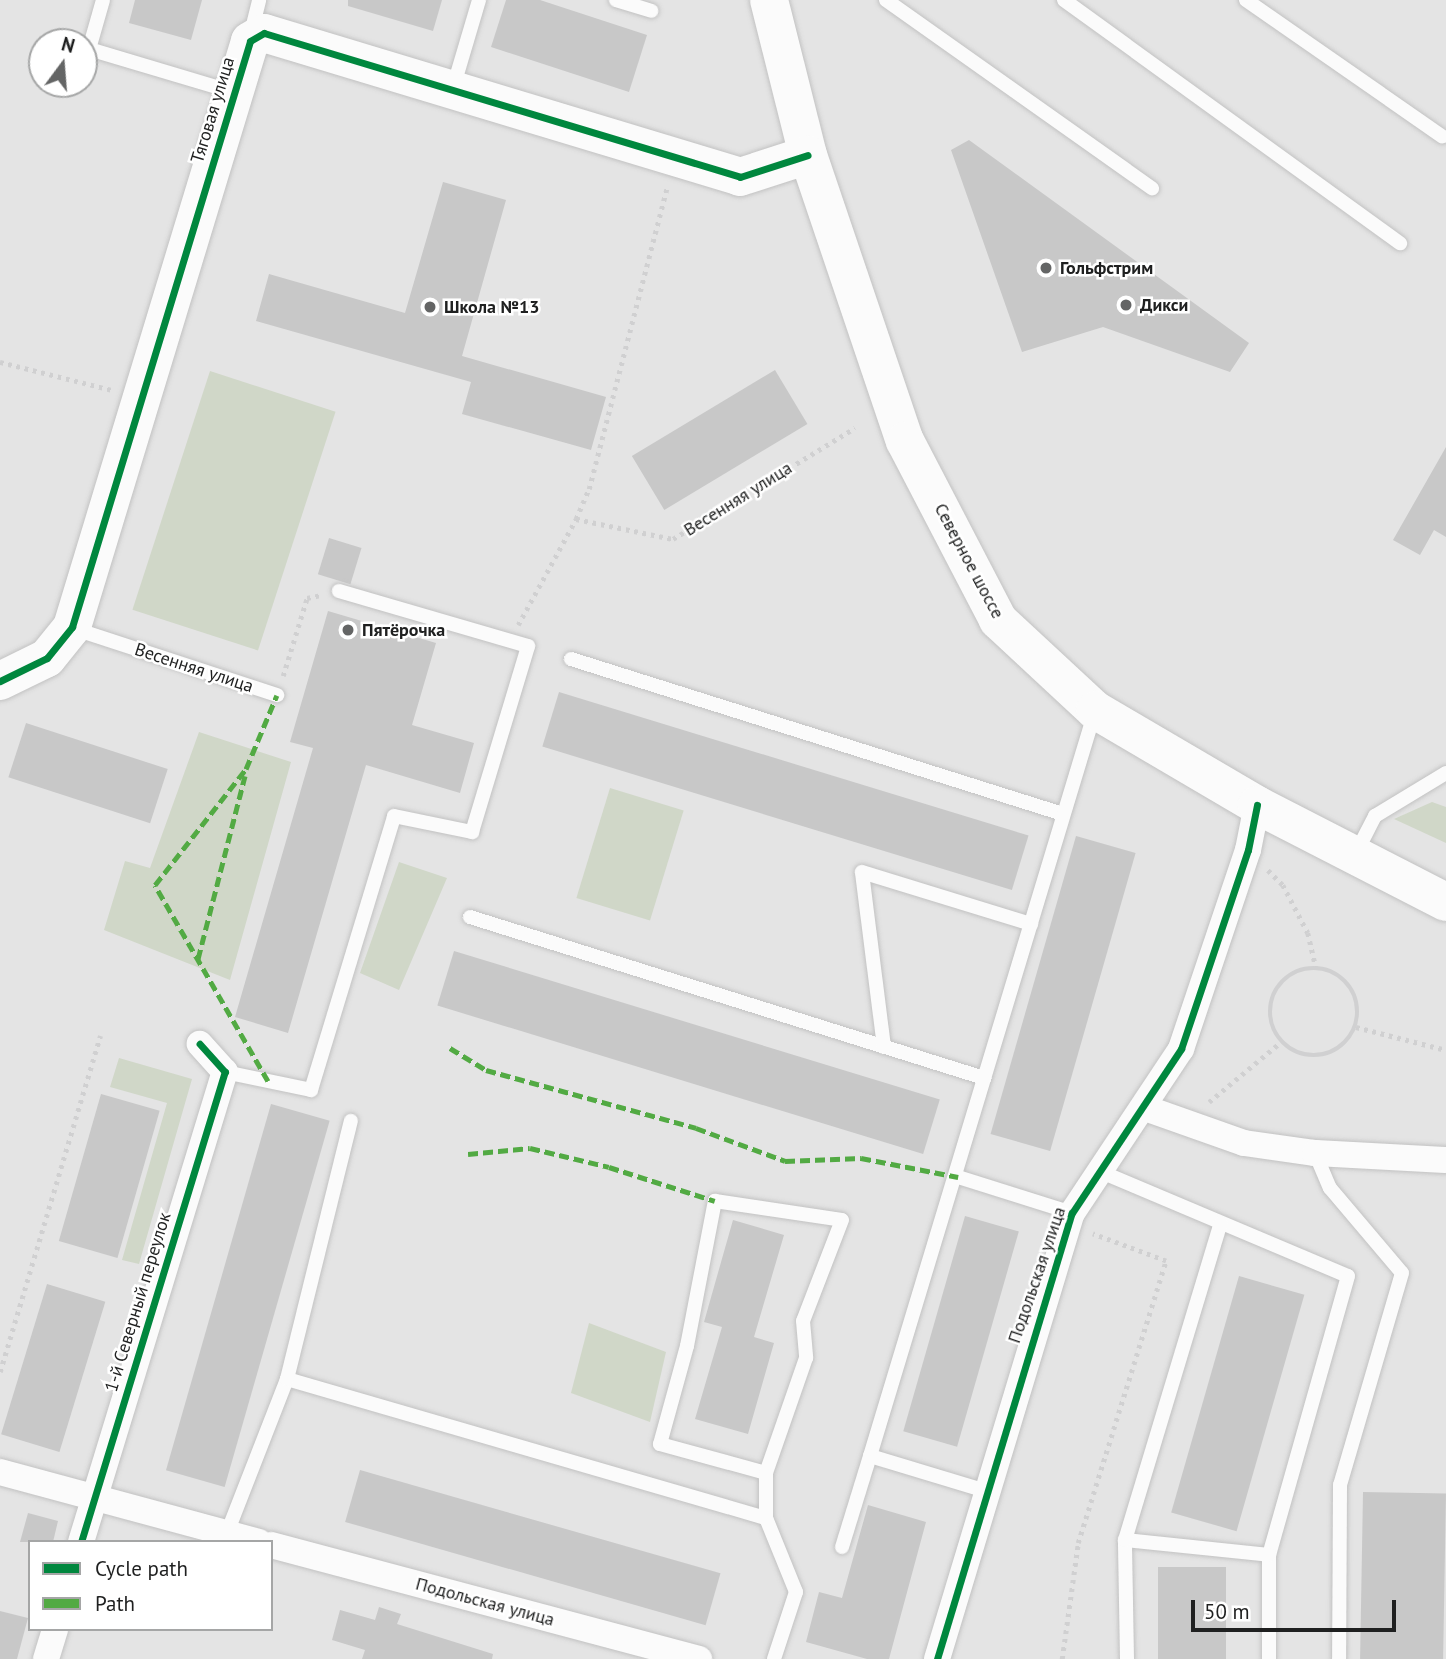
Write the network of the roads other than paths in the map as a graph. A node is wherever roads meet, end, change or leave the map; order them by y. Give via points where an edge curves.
1 (103, 0) edge
2 (259, 0) edge
3 (479, 0) edge
4 (616, 0) edge
5 (769, 0) edge
6 (886, 0) edge
7 (1064, 0) edge
8 (1245, 0) edge
9 (651, 11) dead end
10 (250, 41) junction
11 (453, 89) junction
12 (234, 93) junction
13 (1442, 136) dead end
14 (808, 155) junction
15 (1152, 188) dead end
16 (1399, 243) dead end
17 (339, 591) road end
18 (72, 627) junction
19 (571, 659) dead end
20 (0, 681) edge
21 (277, 695) road end
22 (1096, 710) junction
23 (1446, 773) edge
24 (1257, 805) junction
25 (1063, 814) junction
26 (1355, 856) junction
27 (1446, 902) edge
28 (470, 917) dead end
29 (1031, 924) junction
30 (200, 1044) dead end
31 (884, 1047) junction
32 (225, 1072) junction
33 (984, 1078) junction
34 (1145, 1108) junction
35 (351, 1121) dead end
36 (1315, 1153) junction
37 (1446, 1160) edge
38 (1099, 1171) junction
39 (958, 1177) junction
40 (1070, 1219) junction
41 (1221, 1223) junction
42 (286, 1379) junction
43 (870, 1456) junction
44 (0, 1472) edge
45 (765, 1473) junction
46 (986, 1491) junction
47 (94, 1495) junction
48 (766, 1518) junction
49 (227, 1533) junction
50 (82, 1540) edge
51 (252, 1540) edge
52 (1125, 1540) junction
53 (273, 1546) edge
54 (842, 1547) dead end
55 (1269, 1555) junction
56 (54, 1631) edge
57 (46, 1659) edge
58 (699, 1659) edge
59 (774, 1659) edge
60 (937, 1659) edge
61 (1127, 1659) edge
62 (1269, 1659) edge
63 (1339, 1659) edge

1 - 12 lane via 89,49
2 - 10 lane, Тяговая улица
3 - 11 lane
4 - 9 lane
5 - 14 street, Северное шоссе
6 - 15 lane
7 - 16 lane
8 - 13 lane
10 - 11 street, Тяговая улица via 264,33
10 - 12 street, Тяговая улица
11 - 14 street, Тяговая улица via 740,177
12 - 18 street, Тяговая улица
14 - 22 street, Северное шоссе via 905,441 998,620
17 - 32 lane via 528,646 472,832 394,816 311,1090
18 - 20 street via 47,658
18 - 21 lane, Весенняя улица
19 - 25 lane
22 - 24 street, Северное шоссе
22 - 25 lane
23 - 26 lane via 1375,816
24 - 26 street, Северное шоссе
24 - 34 street, Подольская улица via 1248,850 1181,1049
25 - 29 lane
26 - 27 street, Северное шоссе
28 - 31 lane
29 - 31 lane via 862,872
29 - 33 lane
30 - 32 street
31 - 33 lane
32 - 47 street, 1-й Северный переулок
33 - 39 lane
34 - 36 street via 1244,1143
34 - 38 street, Подольская улица
35 - 42 lane
36 - 37 street
36 - 63 lane via 1330,1188 1402,1273 1340,1485
38 - 40 street, Подольская улица
38 - 41 lane
39 - 40 lane
39 - 43 lane
40 - 46 street, Подольская улица
41 - 52 lane
41 - 55 lane via 1348,1276
42 - 48 lane
42 - 49 lane
43 - 46 lane
43 - 54 lane
44 - 47 street
45 - 45 lane via 660,1444 687,1346 715,1202 842,1220 803,1321 806,1358
45 - 48 lane
46 - 60 street, Подольская улица
47 - 49 street
47 - 50 street, 1-й Северный переулок
48 - 59 lane via 796,1592
49 - 51 street
52 - 55 lane
52 - 61 lane
53 - 58 street, Подольская улица
55 - 62 lane
56 - 57 street

